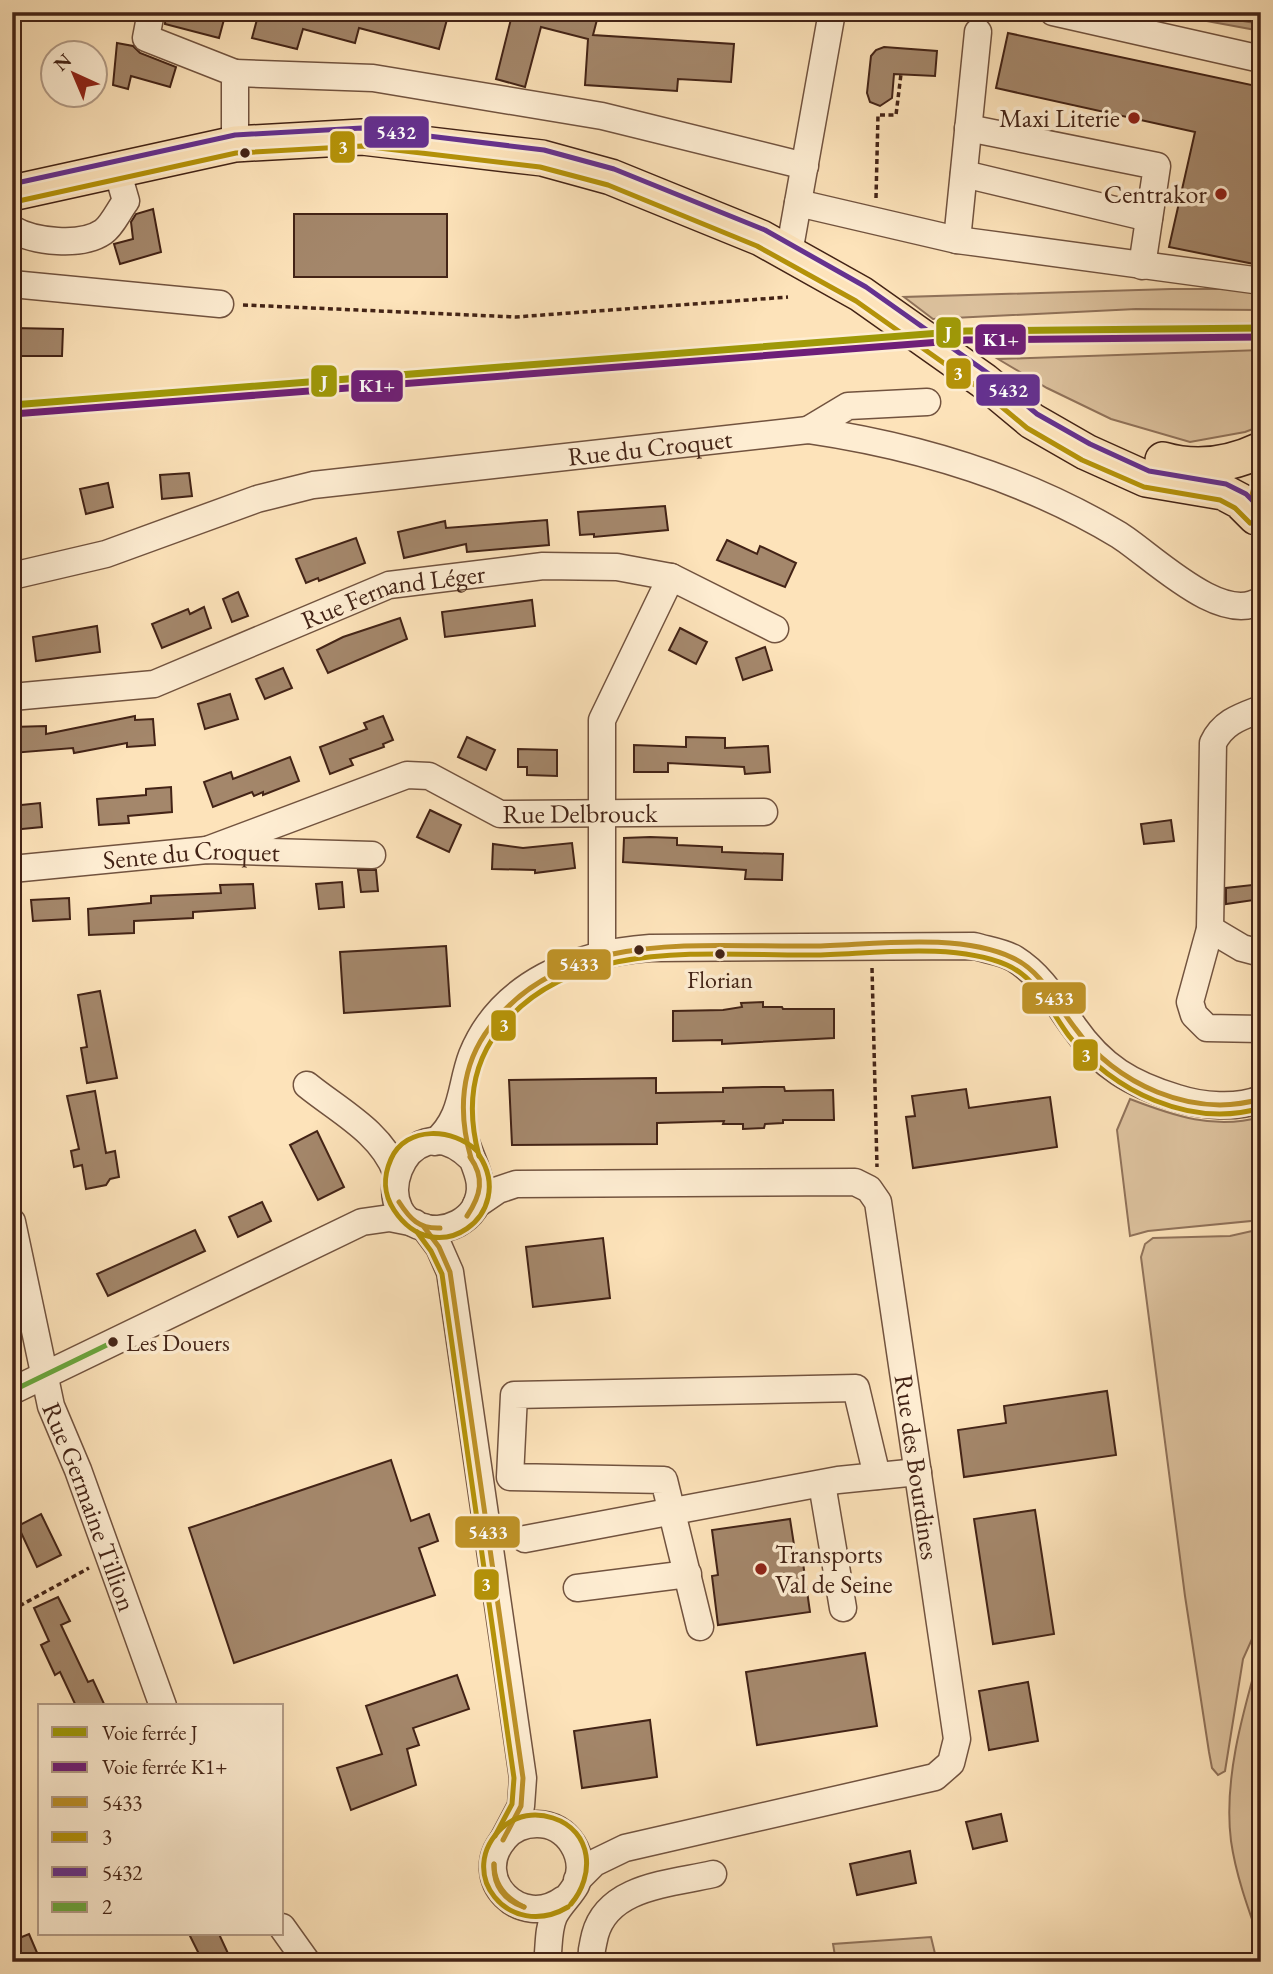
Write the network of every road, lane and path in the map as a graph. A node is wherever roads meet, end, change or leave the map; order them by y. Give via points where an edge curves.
1 (150, 12) edge
2 (832, 12) edge
3 (1052, 12) edge
4 (978, 32) dead end
5 (1261, 59) edge
6 (235, 73) junction
7 (901, 74) dead end
8 (968, 128) junction
9 (236, 144) junction
10 (805, 166) junction
11 (117, 170) junction
12 (964, 174) junction
13 (12, 193) edge
14 (798, 203) junction
15 (1149, 218) junction
16 (875, 221) junction
17 (12, 229) edge
18 (957, 240) junction
19 (789, 253) junction
20 (1142, 266) junction
21 (1261, 281) edge
22 (12, 285) edge
23 (788, 297) dead end
24 (220, 304) joint
25 (984, 381) junction
26 (927, 402) dead end
27 (808, 429) junction
28 (1261, 450) edge
29 (1261, 459) edge
30 (1258, 522) edge
31 (12, 576) edge
32 (671, 577) junction
33 (1261, 600) edge
34 (775, 629) dead end
35 (12, 697) edge
36 (1261, 709) edge
37 (764, 812) dead end
38 (601, 813) junction
39 (207, 850) junction
40 (372, 855) dead end
41 (12, 869) edge
42 (1210, 929) junction
43 (871, 945) junction
44 (1261, 953) edge
45 (602, 955) junction
46 (1261, 1029) edge
47 (307, 1085) dead end
48 (1261, 1099) edge
49 (462, 1101) junction
50 (370, 1133) junction
51 (426, 1144) junction
52 (473, 1161) junction
53 (395, 1181) junction
54 (516, 1184) junction
55 (878, 1202) junction
56 (470, 1213) junction
57 (362, 1222) junction
58 (12, 1223) edge
59 (420, 1225) junction
60 (450, 1272) junction
61 (44, 1377) junction
62 (12, 1391) edge
63 (918, 1472) junction
64 (877, 1476) junction
65 (510, 1477) junction
66 (821, 1484) junction
67 (483, 1485) junction
68 (673, 1512) junction
69 (526, 1539) dead end
70 (109, 1557) junction
71 (688, 1574) junction
72 (577, 1588) dead end
73 (843, 1608) dead end
74 (12, 1610) edge
75 (700, 1627) dead end
76 (162, 1704) edge
77 (523, 1778) junction
78 (561, 1832) junction
79 (503, 1840) junction
80 (625, 1848) junction
81 (713, 1874) dead end
82 (571, 1890) junction
83 (522, 1907) junction
84 (284, 1930) edge
85 (549, 1957) edge
86 (307, 1962) edge
87 (498, 1962) edge
88 (592, 1962) edge

1 - 6 street via 146,38
2 - 10 street
3 - 5 street
4 - 8 street
6 - 9 street
6 - 10 street via 373,78 602,116
7 - 16 path via 896,114 878,115
8 - 12 street
8 - 15 street via 1157,166
9 - 11 main road
9 - 19 main road via 362,137 542,158 659,195
10 - 14 street
11 - 13 main road
11 - 17 street via 126,201 103,232 66,243
12 - 15 street
12 - 18 street
14 - 16 street
14 - 19 street
15 - 20 street
16 - 18 street
18 - 20 street
19 - 25 main road via 861,294
20 - 21 street
22 - 24 street
23 - 24 path via 516,317
25 - 28 main road via 1134,452 1169,462 1219,464
25 - 30 main road via 1032,421 1113,467 1164,484 1223,492 1240,501
26 - 27 street via 848,406
27 - 31 street, Rue du Croquet via 313,485 257,499 106,554
27 - 33 street, Rue du Croquet via 890,445 1028,486 1120,536 1220,603 1240,607
29 - 30 main road via 1253,486
32 - 34 street, Rue Fernand Léger
32 - 35 street, Rue Fernand Léger via 617,567 543,566 389,585 153,684
32 - 38 street via 602,720
36 - 42 street via 1234,719 1219,730 1213,743
37 - 38 street, Rue Delbrouck
38 - 39 street, Rue Delbrouck via 500,814 429,776 407,775
38 - 45 street
39 - 40 street, Sente du Croquet
39 - 41 street, Sente du Croquet
42 - 44 street via 1242,948
42 - 46 street via 1190,1002 1194,1015 1207,1028
43 - 45 street via 650,948
43 - 48 street via 974,946 1013,958 1044,984 1104,1062 1140,1087 1197,1104
43 - 55 path
45 - 49 street via 542,977 492,1018 472,1056
47 - 50 street
49 - 51 street via 454,1119
49 - 52 street
50 - 51 street via 397,1145
50 - 53 street via 388,1155
51 - 52 street via 455,1145
51 - 53 street via 401,1161
52 - 54 street via 492,1176
52 - 56 street via 481,1186
53 - 57 street
53 - 59 street via 401,1209
54 - 55 street via 856,1182 869,1189
54 - 56 street via 498,1190
55 - 63 street, Rue des Bourdines
56 - 59 street via 444,1228
56 - 60 street via 454,1245
57 - 59 street via 390,1218
57 - 61 street
58 - 61 street, Rue Germaine Tillion via 42,1350
59 - 60 street via 439,1247
60 - 67 street
61 - 62 street
61 - 70 street, Rue Germaine Tillion
63 - 64 street
63 - 80 street, Rue des Bourdines via 957,1739 951,1763 935,1777
64 - 65 street via 856,1388 514,1395
64 - 66 street
65 - 67 street
65 - 68 street via 664,1480
66 - 68 street
66 - 73 street
67 - 77 street
68 - 69 street
68 - 71 street
70 - 74 path
70 - 76 street, Rue Germaine Tillion
71 - 72 street
71 - 75 street
77 - 78 street via 535,1803
77 - 79 street via 520,1806
78 - 79 street via 541,1824 527,1825
78 - 80 street, Rue des Bourdines via 593,1845
78 - 82 street via 578,1856
79 - 83 street via 494,1857 494,1876 502,1893
80 - 82 street, Rue des Bourdines via 594,1863
81 - 88 street via 629,1893 600,1916
82 - 83 street via 543,1910
82 - 85 street via 551,1926
83 - 85 street via 538,1927
84 - 86 street
85 - 87 path

